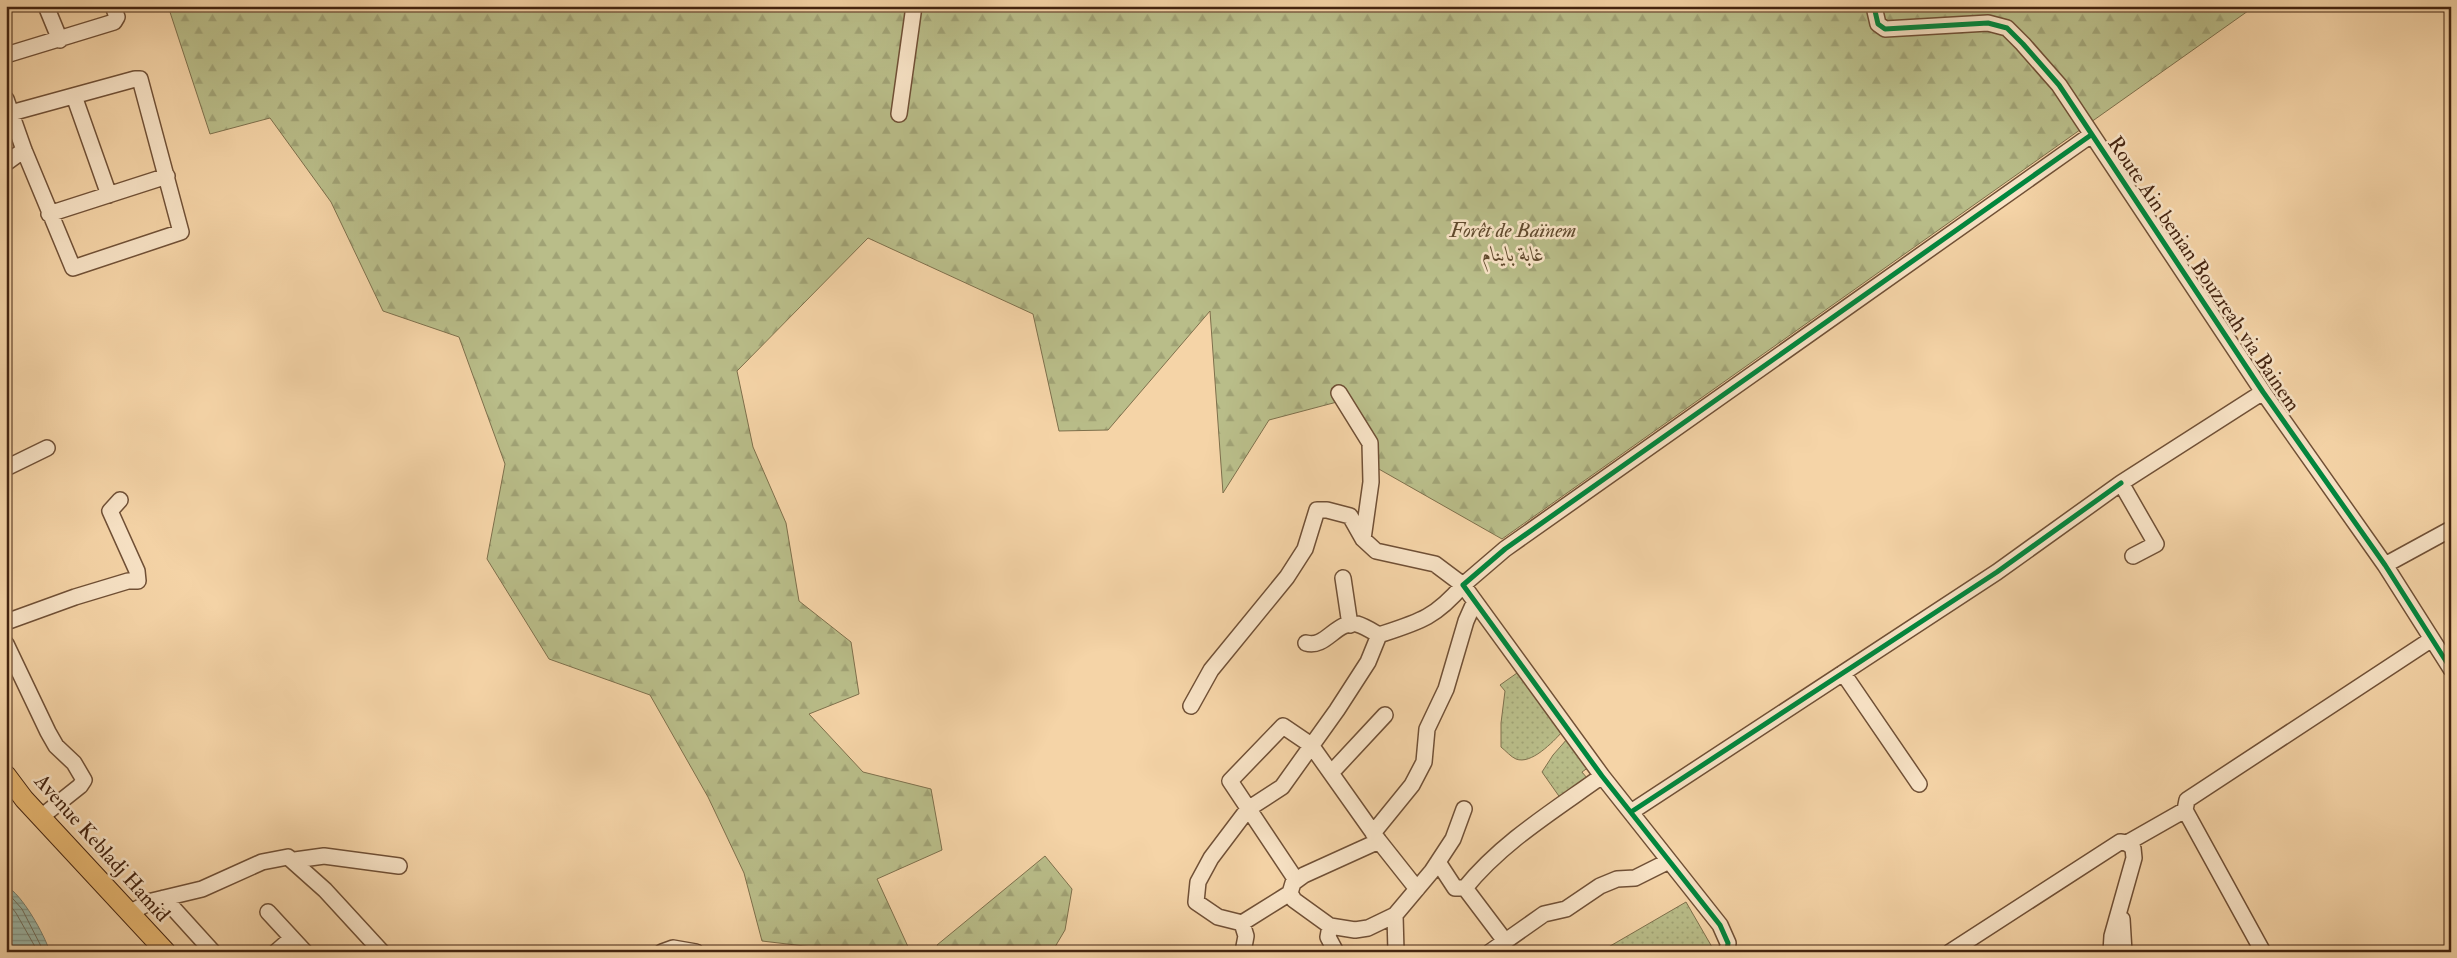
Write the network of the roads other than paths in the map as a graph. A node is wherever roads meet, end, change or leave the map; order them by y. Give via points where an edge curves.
1 (46, 6) edge
2 (113, 6) edge
3 (914, 6) edge
4 (1877, 6) edge
5 (60, 40) junction
6 (6, 55) edge
7 (74, 96) junction
8 (9, 106) edge
9 (899, 114) dead end
10 (2091, 135) junction
11 (24, 150) junction
12 (6, 163) edge
13 (167, 176) junction
14 (109, 195) junction
15 (49, 214) junction
16 (2263, 392) junction
17 (1339, 394) dead end
18 (47, 448) dead end
19 (6, 468) edge
20 (2121, 483) junction
21 (120, 500) dead end
22 (2451, 529) edge
23 (1363, 538) junction
24 (2133, 556) dead end
25 (2385, 565) junction
26 (1343, 578) dead end
27 (1463, 585) junction
28 (1474, 603) junction
29 (6, 622) edge
30 (1350, 625) junction
31 (1379, 635) junction
32 (2432, 639) junction
33 (1306, 643) dead end
34 (6, 644) edge
35 (2451, 669) edge
36 (1843, 673) junction
37 (1191, 706) dead end
38 (1385, 715) dead end
39 (1311, 746) junction
40 (1331, 773) junction
41 (6, 775) edge
42 (1602, 776) junction
43 (1919, 784) dead end
44 (1248, 809) junction
45 (1464, 809) dead end
46 (2185, 810) junction
47 (1630, 812) junction
48 (41, 817) junction
49 (1376, 837) junction
50 (2127, 842) junction
51 (295, 860) junction
52 (1669, 861) junction
53 (1438, 862) junction
54 (399, 866) dead end
55 (1293, 887) junction
56 (1465, 888) junction
57 (1417, 889) junction
58 (164, 898) junction
59 (2120, 911) junction
60 (131, 912) junction
61 (268, 912) dead end
62 (1395, 915) junction
63 (1242, 923) junction
64 (1330, 926) junction
65 (292, 938) junction
66 (1505, 941) junction
67 (1730, 949) edge
68 (163, 951) edge
69 (664, 951) edge
70 (213, 952) edge
71 (276, 952) edge
72 (305, 952) edge
73 (382, 952) edge
74 (696, 952) edge
75 (1243, 952) edge
76 (1336, 952) edge
77 (1396, 952) edge
78 (1490, 952) edge
79 (1950, 952) edge
80 (2112, 952) edge
81 (2124, 952) edge
82 (2264, 952) edge

1 - 5 street
2 - 5 street via 117,17 114,22
3 - 9 street
4 - 10 street, Route Ain benian Bouzreah via Bainem via 1878,24 1885,29 1988,23 2007,28 2059,85
5 - 6 street
7 - 8 street
7 - 13 street via 140,79
7 - 14 street
8 - 11 street
10 - 16 street, Route Ain benian Bouzreah via Bainem
10 - 27 street via 1505,549
11 - 12 street
11 - 15 street
13 - 14 street
13 - 15 street via 180,234 76,268 71,266
14 - 15 street
16 - 20 street
16 - 25 street, Route Ain benian Bouzreah via Bainem
17 - 23 street via 1370,443 1372,482
18 - 19 street
20 - 24 street via 2156,544
20 - 36 street via 1998,572
21 - 29 street via 110,511 137,571 138,581 128,581
22 - 25 street
23 - 27 street via 1376,551 1435,564
23 - 37 street via 1350,516 1317,510 1305,550 1211,670
25 - 32 street, Route Ain benian Bouzreah via Bainem
26 - 30 street
27 - 28 street
27 - 31 street via 1446,605 1427,619
28 - 42 street
28 - 49 street via 1446,689 1427,729 1424,762
30 - 31 street via 1356,624
30 - 33 street via 1342,625 1320,641
31 - 39 street via 1368,662
32 - 35 street, Route Ain benian Bouzreah via Bainem
32 - 46 street via 2187,800
34 - 48 street via 56,746 74,763 84,780
36 - 43 street
36 - 47 street
38 - 40 street
39 - 40 street
39 - 44 street via 1282,787
39 - 44 street via 1283,726 1230,782
40 - 49 street
41 - 48 main road, Avenue Kebladj Hamid
42 - 47 street
42 - 56 street via 1489,861
44 - 55 street
44 - 63 street via 1211,858 1198,882 1196,902 1218,917
45 - 53 street via 1453,839
46 - 50 street
46 - 82 street
47 - 52 street
48 - 60 main road, Avenue Kebladj Hamid
49 - 55 street via 1304,875
49 - 57 street
50 - 59 street via 2133,848 2134,858
50 - 79 street via 2120,842
51 - 54 street via 324,856
51 - 58 street via 277,857 202,889
51 - 73 street
52 - 66 street via 1636,878 1617,879 1600,886 1566,909 1544,914
52 - 67 street via 1720,925
53 - 56 street via 1455,888
53 - 57 street
55 - 63 street
55 - 64 street via 1294,900
56 - 66 street
57 - 62 street
58 - 60 street via 152,900
58 - 70 street
59 - 80 street via 2112,936
59 - 81 street via 2124,923
60 - 68 main road, Avenue Kebladj Hamid
61 - 65 street
62 - 64 street via 1368,928 1355,930
62 - 77 street
63 - 75 street via 1246,936
64 - 76 street via 1328,937
65 - 71 street
65 - 72 street
66 - 78 street
69 - 74 street via 673,948

